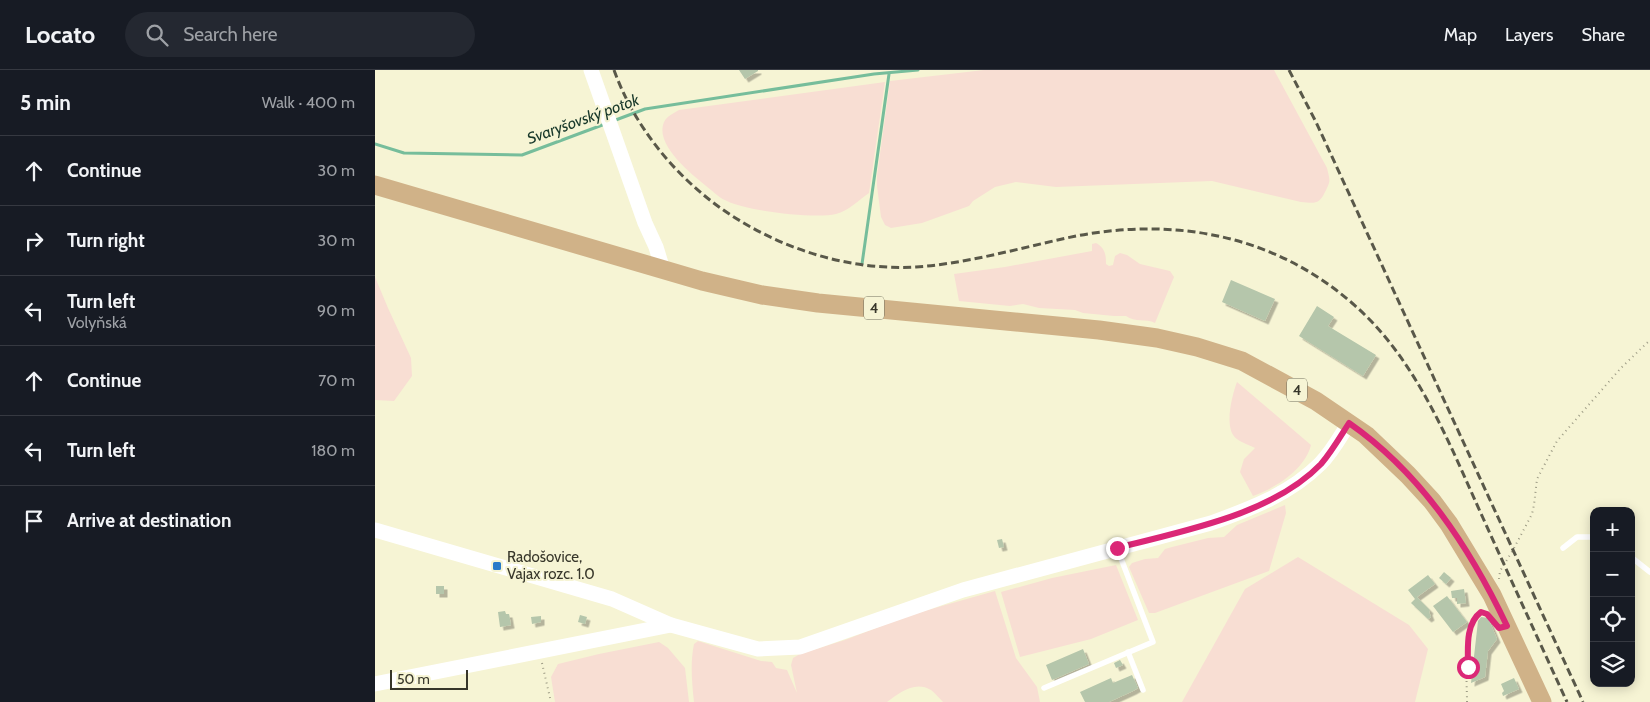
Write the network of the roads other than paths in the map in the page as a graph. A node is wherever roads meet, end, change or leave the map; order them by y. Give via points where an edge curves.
1 (591, 70) edge
2 (375, 185) edge
3 (663, 270) junction
4 (1349, 423) junction
5 (375, 530) edge
6 (1590, 537) edge
7 (1117, 548) junction
8 (1563, 548) dead end
9 (1635, 560) edge
10 (1650, 572) edge
11 (671, 625) junction
12 (1128, 652) junction
13 (375, 684) edge
14 (1044, 688) dead end
15 (1143, 690) dead end
16 (1542, 702) edge

1 - 3 street
2 - 3 main road, 4
3 - 4 main road, 4 via 780,298 1099,330 1165,340 1242,361 1317,401
4 - 7 street via 1320,464 1290,488 1267,501 1211,523
4 - 16 main road, 4 via 1383,450 1432,501 1449,524 1492,595
5 - 11 street via 612,599
6 - 8 lane via 1577,537
7 - 11 street via 963,590 800,647 758,649
7 - 12 lane via 1153,642
9 - 10 lane
11 - 13 street
12 - 14 lane
12 - 15 lane

